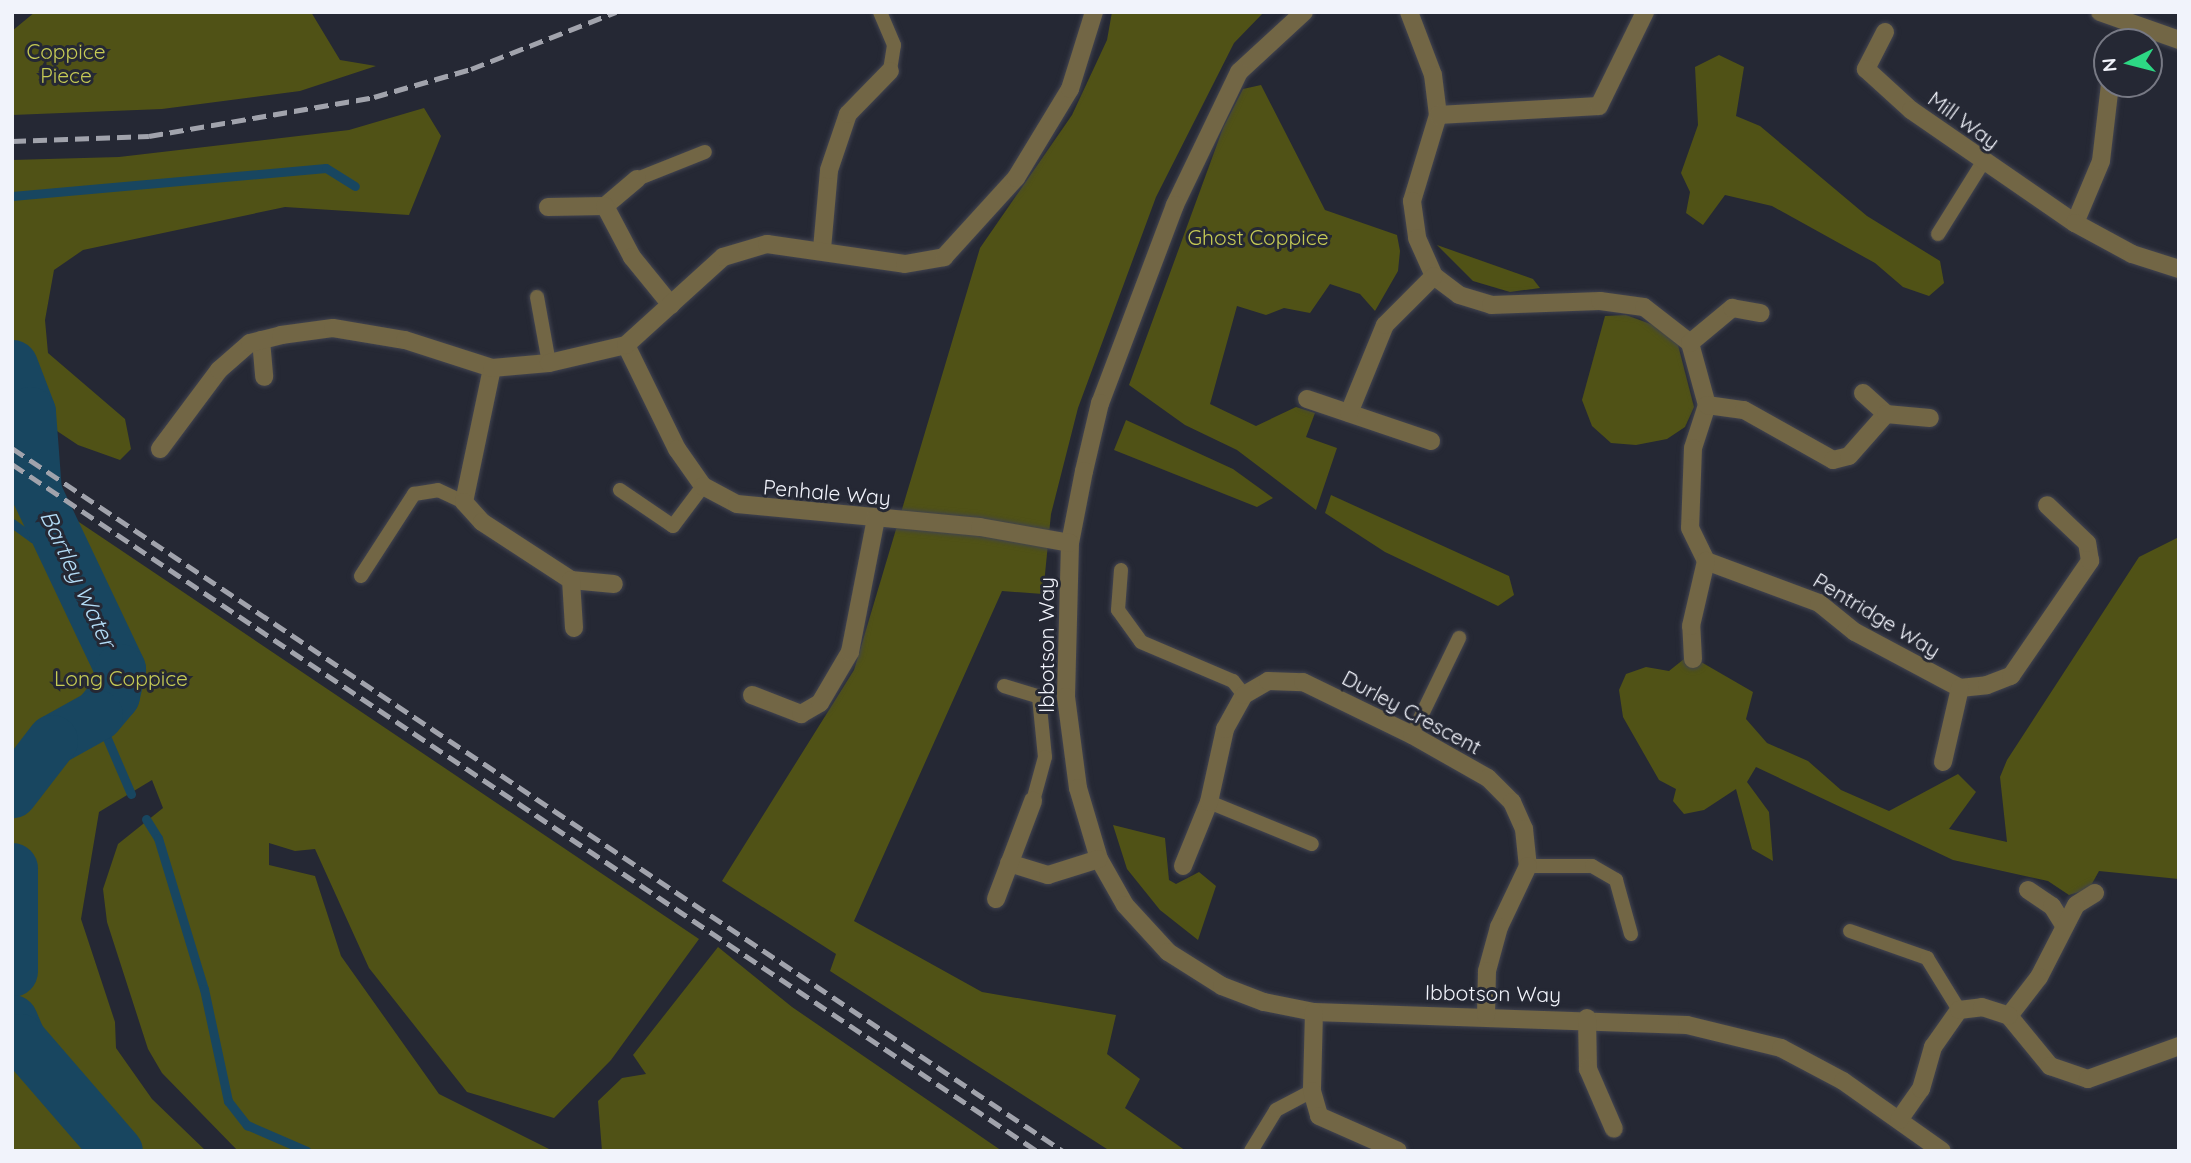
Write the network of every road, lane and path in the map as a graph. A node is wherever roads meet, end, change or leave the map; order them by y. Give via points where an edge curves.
1 (880, 12) edge
2 (1094, 12) edge
3 (1304, 12) edge
4 (1409, 12) edge
5 (1645, 12) edge
6 (2099, 12) edge
7 (2119, 28) edge
8 (1885, 32) dead end
9 (890, 71) joint
10 (2108, 98) edge
11 (1438, 115) junction
12 (705, 152) dead end
13 (1983, 162) junction
14 (637, 179) joint
15 (605, 205) junction
16 (548, 207) dead end
17 (2075, 223) junction
18 (1938, 234) dead end
19 (822, 249) junction
20 (2179, 269) edge
21 (1434, 276) junction
22 (537, 297) dead end
23 (671, 305) junction
24 (1761, 313) dead end
25 (261, 340) junction
26 (1690, 343) junction
27 (626, 345) junction
28 (549, 363) junction
29 (492, 368) junction
30 (264, 377) dead end
31 (1863, 393) dead end
32 (1307, 399) dead end
33 (1707, 405) junction
34 (1349, 413) junction
35 (1886, 414) junction
36 (1930, 418) dead end
37 (1431, 441) dead end
38 (160, 449) dead end
39 (703, 486) junction
40 (620, 490) dead end
41 (464, 502) junction
42 (2047, 505) dead end
43 (876, 519) junction
44 (1070, 543) junction
45 (1706, 561) junction
46 (1121, 570) dead end
47 (361, 576) dead end
48 (571, 580) junction
49 (614, 584) dead end
50 (574, 628) dead end
51 (1459, 638) dead end
52 (1693, 659) dead end
53 (1004, 686) dead end
54 (1960, 688) junction
55 (752, 695) dead end
56 (1244, 695) junction
57 (1412, 735) junction
58 (1943, 762) dead end
59 (1033, 801) joint
60 (1209, 802) junction
61 (1312, 844) dead end
62 (1098, 859) junction
63 (1009, 863) junction
64 (1183, 866) dead end
65 (1528, 866) junction
66 (2028, 890) dead end
67 (2095, 894) dead end
68 (996, 900) dead end
69 (2064, 925) junction
70 (1850, 931) dead end
71 (1631, 934) dead end
72 (1959, 1010) junction
73 (1314, 1012) junction
74 (1486, 1015) junction
75 (2009, 1016) junction
76 (1587, 1018) junction
77 (2179, 1046) edge
78 (1312, 1091) junction
79 (1899, 1120) junction
80 (1614, 1129) dead end
81 (1251, 1151) edge
82 (1398, 1151) edge
83 (1942, 1151) edge

1 - 9 lane via 894,44
2 - 19 street via 1070,89 1016,178 944,257 905,264
3 - 44 street, Ibbotson Way via 1239,72 1175,205 1100,403
4 - 11 street via 1433,75
5 - 11 street via 1599,106
6 - 7 street
8 - 13 street, Mill Way via 1866,69
9 - 19 street via 848,114 829,170
10 - 17 street via 2101,161
11 - 21 street via 1412,201 1417,238
12 - 14 lane
13 - 17 street, Mill Way
13 - 18 lane
14 - 15 street
15 - 16 street
15 - 23 street via 632,257
17 - 20 street, Mill Way via 2132,254
19 - 23 street via 767,244 723,257
21 - 26 street via 1459,295 1491,305 1600,301 1644,307
21 - 34 street via 1377,340
22 - 28 lane
23 - 27 street
24 - 26 street via 1732,308
25 - 29 street via 333,328 405,340
25 - 30 street
25 - 38 street via 219,370
26 - 33 street
27 - 28 street
27 - 39 street via 677,449
28 - 29 street
29 - 41 street
31 - 35 street
32 - 34 street
33 - 35 street via 1744,410 1833,460 1849,456
33 - 45 street via 1690,482 1690,528
34 - 37 street
35 - 36 street
39 - 40 lane via 673,526
39 - 43 street, Penhale Way via 767,511
41 - 47 lane via 438,490 414,494
41 - 48 street via 482,522
42 - 54 street via 2087,543 2086,571 2011,676
43 - 44 street, Penhale Way
43 - 55 street via 850,652 820,703 802,714
44 - 62 street, Ibbotson Way via 1066,697 1078,788
45 - 52 street via 1691,626
45 - 54 street, Pentridge Way via 1819,603 1855,632
46 - 56 lane via 1118,610 1141,642 1233,681
48 - 49 street
48 - 50 street
51 - 57 lane
53 - 59 lane via 1039,697 1045,757
54 - 58 street
56 - 57 street, Durley Crescent via 1268,681 1303,682
56 - 60 street via 1225,729
57 - 65 street, Durley Crescent via 1488,779 1512,802 1524,829
59 - 63 street
60 - 61 lane
60 - 64 street
62 - 63 street via 1048,875
62 - 73 street, Ibbotson Way via 1125,905 1168,952 1222,986
63 - 68 street
65 - 71 lane via 1591,866 1616,880
65 - 74 street via 1499,927 1487,971
66 - 69 street via 2052,906
67 - 69 street via 2076,905
69 - 75 street via 2039,976
70 - 72 lane via 1927,958
72 - 75 street via 1982,1007
72 - 79 street via 1933,1047 1921,1089
73 - 74 street, Ibbotson Way
73 - 78 street
74 - 76 street, Ibbotson Way
75 - 77 street via 2050,1066 2088,1079
76 - 79 street, Ibbotson Way via 1687,1025 1781,1048
76 - 80 street via 1588,1069
78 - 81 lane via 1276,1111
78 - 82 street via 1319,1116 1332,1126
79 - 83 street, Ibbotson Way

